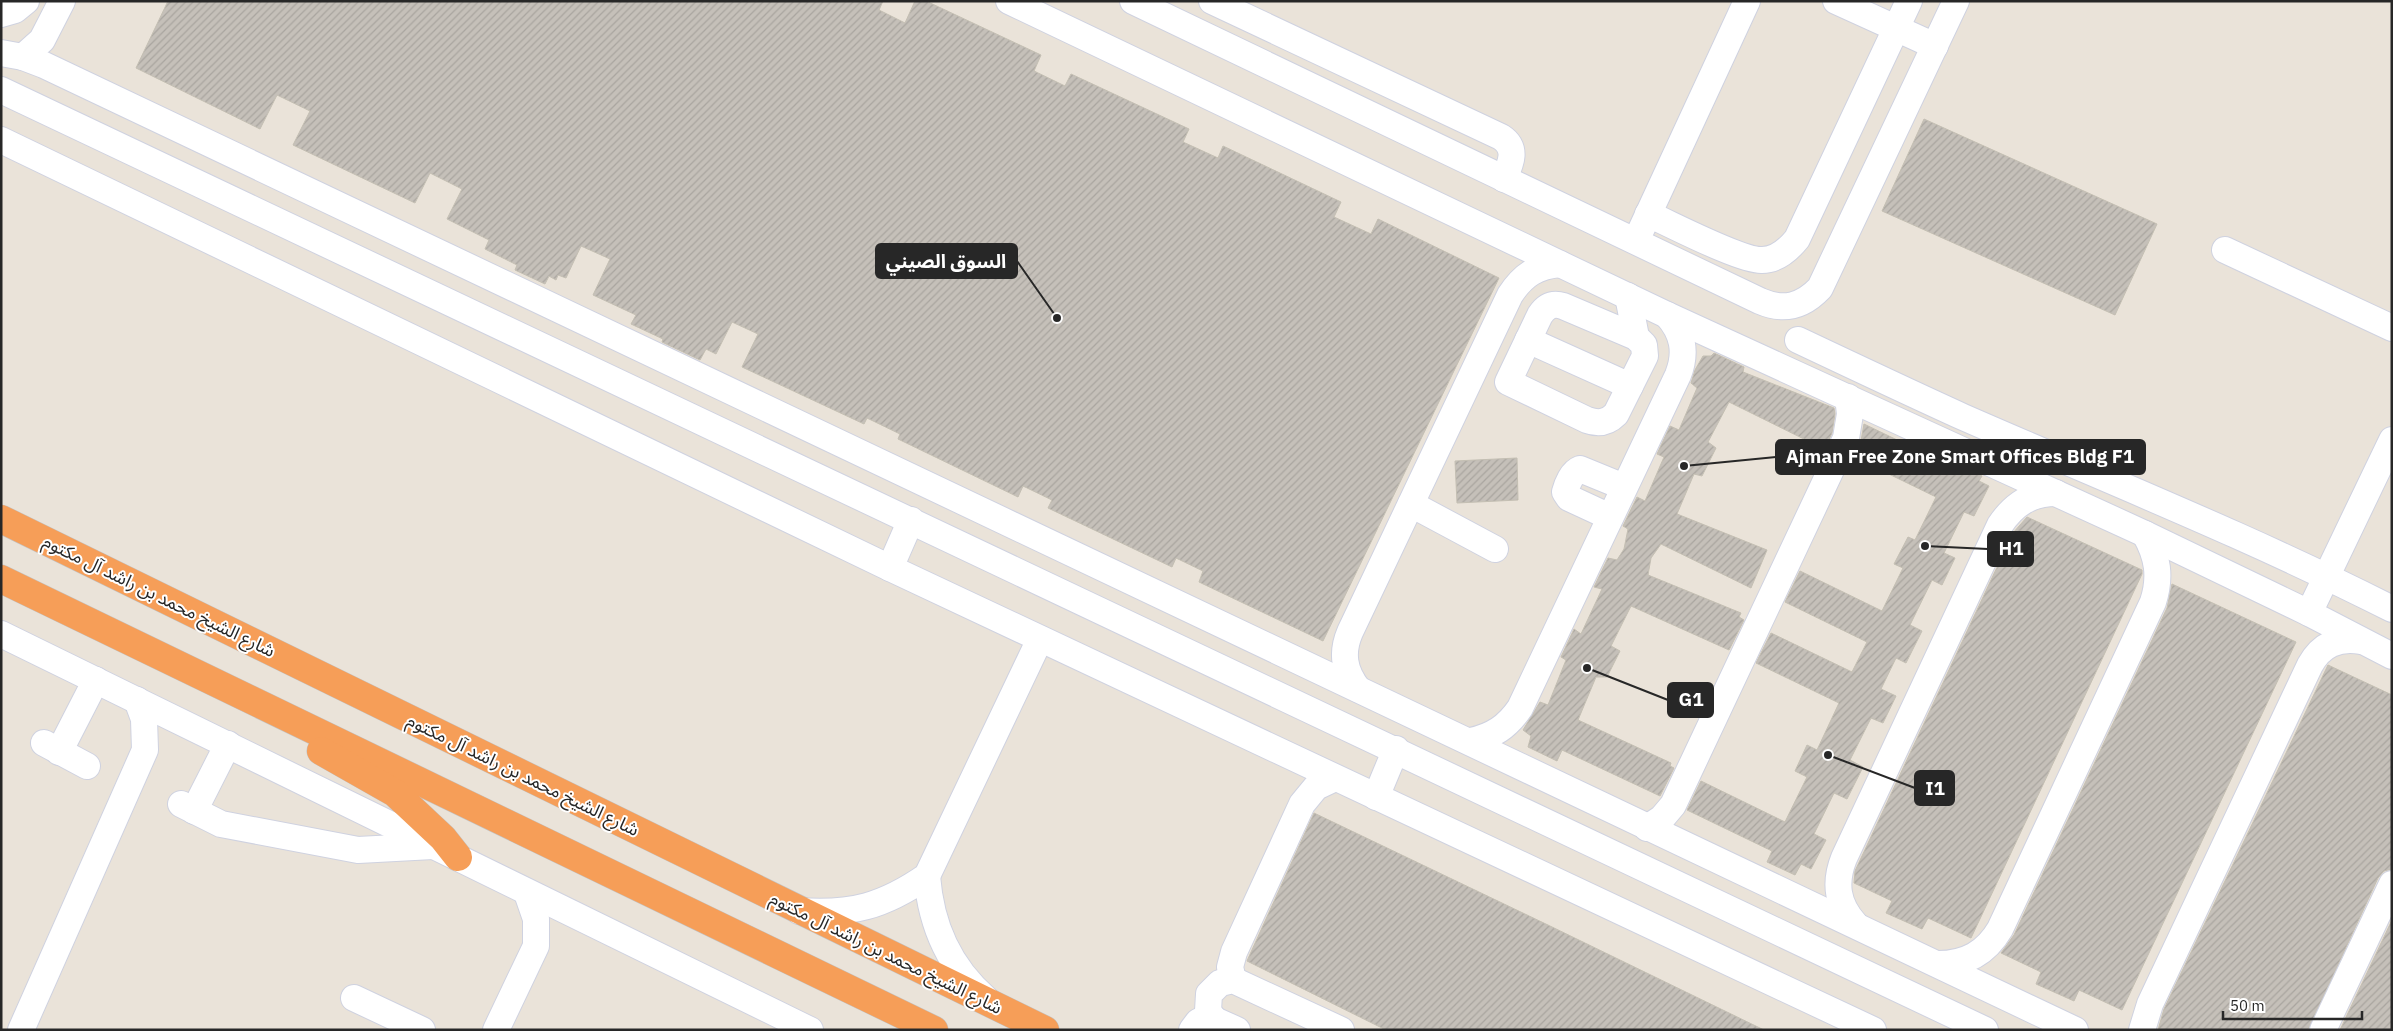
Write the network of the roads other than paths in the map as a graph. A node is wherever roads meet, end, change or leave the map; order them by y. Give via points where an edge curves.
1 (26, 1) edge
2 (62, 1) edge
3 (1009, 1) edge
4 (1133, 1) edge
5 (1212, 1) edge
6 (1747, 1) edge
7 (1836, 1) edge
8 (1910, 1) edge
9 (1956, 1) edge
10 (1162, 8) edge
11 (1, 14) edge
12 (1896, 28) junction
13 (1935, 46) junction
14 (12, 55) edge
15 (1, 90) edge
16 (1, 140) edge
17 (1504, 179) junction
18 (1648, 214) junction
19 (1636, 242) junction
20 (2226, 250) dead end
21 (1560, 264) junction
22 (1628, 296) junction
23 (1791, 307) junction
24 (1667, 315) junction
25 (2392, 328) edge
26 (1636, 337) junction
27 (1528, 340) junction
28 (1798, 340) junction
29 (1476, 367) junction
30 (1785, 369) junction
31 (1508, 382) junction
32 (1630, 386) junction
33 (1848, 397) junction
34 (2389, 451) edge
35 (1624, 487) junction
36 (2056, 493) junction
37 (1411, 504) junction
38 (1610, 516) junction
39 (1, 519) edge
40 (911, 520) junction
41 (2145, 534) junction
42 (1495, 549) dead end
43 (890, 568) junction
44 (1103, 568) junction
45 (2327, 576) junction
46 (1, 579) edge
47 (2392, 609) edge
48 (2309, 613) junction
49 (1144, 630) junction
50 (1, 634) edge
51 (1040, 639) junction
52 (2360, 641) junction
53 (2392, 656) edge
54 (96, 680) junction
55 (1358, 689) junction
56 (137, 700) junction
57 (287, 716) junction
58 (189, 726) junction
59 (1471, 741) junction
60 (228, 744) junction
61 (1396, 749) junction
62 (145, 750) junction
63 (87, 766) dead end
64 (1335, 778) junction
65 (1376, 797) junction
66 (1647, 828) junction
67 (446, 852) junction
68 (927, 876) junction
69 (2392, 884) edge
70 (527, 893) junction
71 (799, 911) junction
72 (587, 922) junction
73 (1855, 924) junction
74 (536, 946) junction
75 (1938, 964) junction
76 (1233, 980) junction
77 (354, 998) dead end
78 (993, 1005) junction
79 (1202, 1024) edge
80 (21, 1030) edge
81 (422, 1030) edge
82 (496, 1030) edge
83 (810, 1030) edge
84 (934, 1030) edge
85 (1045, 1030) edge
86 (1237, 1030) edge
87 (1341, 1030) edge
88 (1873, 1030) edge
89 (1985, 1030) edge
90 (2075, 1030) edge
91 (2142, 1030) edge
92 (2323, 1030) edge

1 - 11 street via 15,10
2 - 14 street via 42,40
3 - 21 street
4 - 10 street
5 - 17 street via 1501,137 1509,145 1512,157
6 - 18 street
7 - 12 street
8 - 12 street
9 - 13 street
10 - 17 street
12 - 13 street
12 - 18 street via 1797,239 1783,254 1768,260 1752,260
13 - 23 street via 1820,288 1806,301
14 - 44 street
15 - 40 street
16 - 43 street
17 - 19 street
18 - 19 street
19 - 23 street via 1760,301
20 - 25 street
21 - 22 street
21 - 29 street via 1536,269 1516,285
22 - 24 street
22 - 26 street
23 - 28 street via 1801,326
24 - 30 street
24 - 35 street via 1680,332 1682,365
26 - 27 street via 1558,304 1543,310
26 - 32 street via 1644,345 1645,356
27 - 31 street
27 - 32 street
28 - 30 street
28 - 45 street
29 - 31 street
29 - 37 street
30 - 33 street
31 - 32 street via 1599,423 1612,419
33 - 36 street
33 - 66 street via 1850,414 1846,438 1673,805
34 - 45 street
35 - 38 street
35 - 38 street via 1580,469 1566,488 1569,498
36 - 41 street
36 - 73 street via 2034,495 2023,500 2003,520 1844,858 1838,893 1844,910
37 - 42 street
37 - 55 street via 1346,642 1347,672
38 - 59 street via 1520,708 1499,730
39 - 71 highway, شارع الشيخ محمد بن راشد آل مكتوم
40 - 43 street
40 - 49 street
41 - 48 street
41 - 75 street via 2158,567 2152,602 2000,929 1985,949 1975,956 1951,964
43 - 51 street
44 - 49 street
44 - 55 street
45 - 47 street
45 - 48 street
46 - 57 highway
48 - 52 street
49 - 61 street
50 - 54 street
51 - 64 street
51 - 68 street
52 - 53 street
52 - 91 street via 2350,639 2331,643 2310,665 2150,1004
54 - 56 street
54 - 63 street via 51,747
55 - 59 street
56 - 58 street
56 - 62 street via 144,719
57 - 67 highway via 308,742 395,793 443,838
57 - 84 highway
58 - 60 street
58 - 62 street via 160,736
59 - 66 street
60 - 67 street
60 - 67 street via 188,808 221,824 358,850
61 - 65 street
61 - 89 street
62 - 80 street
64 - 65 street
64 - 76 street via 1316,787 1302,804 1234,952 1230,967
65 - 88 street
66 - 73 street
67 - 70 street
68 - 71 street via 905,892 880,903 826,913
68 - 78 street via 933,917 945,948 974,989
69 - 92 street
70 - 72 street
70 - 74 street via 536,919
71 - 78 highway, شارع الشيخ محمد بن راشد آل مكتوم
72 - 74 street via 559,929
72 - 83 street
73 - 75 street
74 - 82 street
75 - 90 street
76 - 79 street via 1220,983 1209,994 1208,1011
76 - 87 street
77 - 81 street
78 - 85 highway, شارع الشيخ محمد بن راشد آل مكتوم
79 - 86 street

